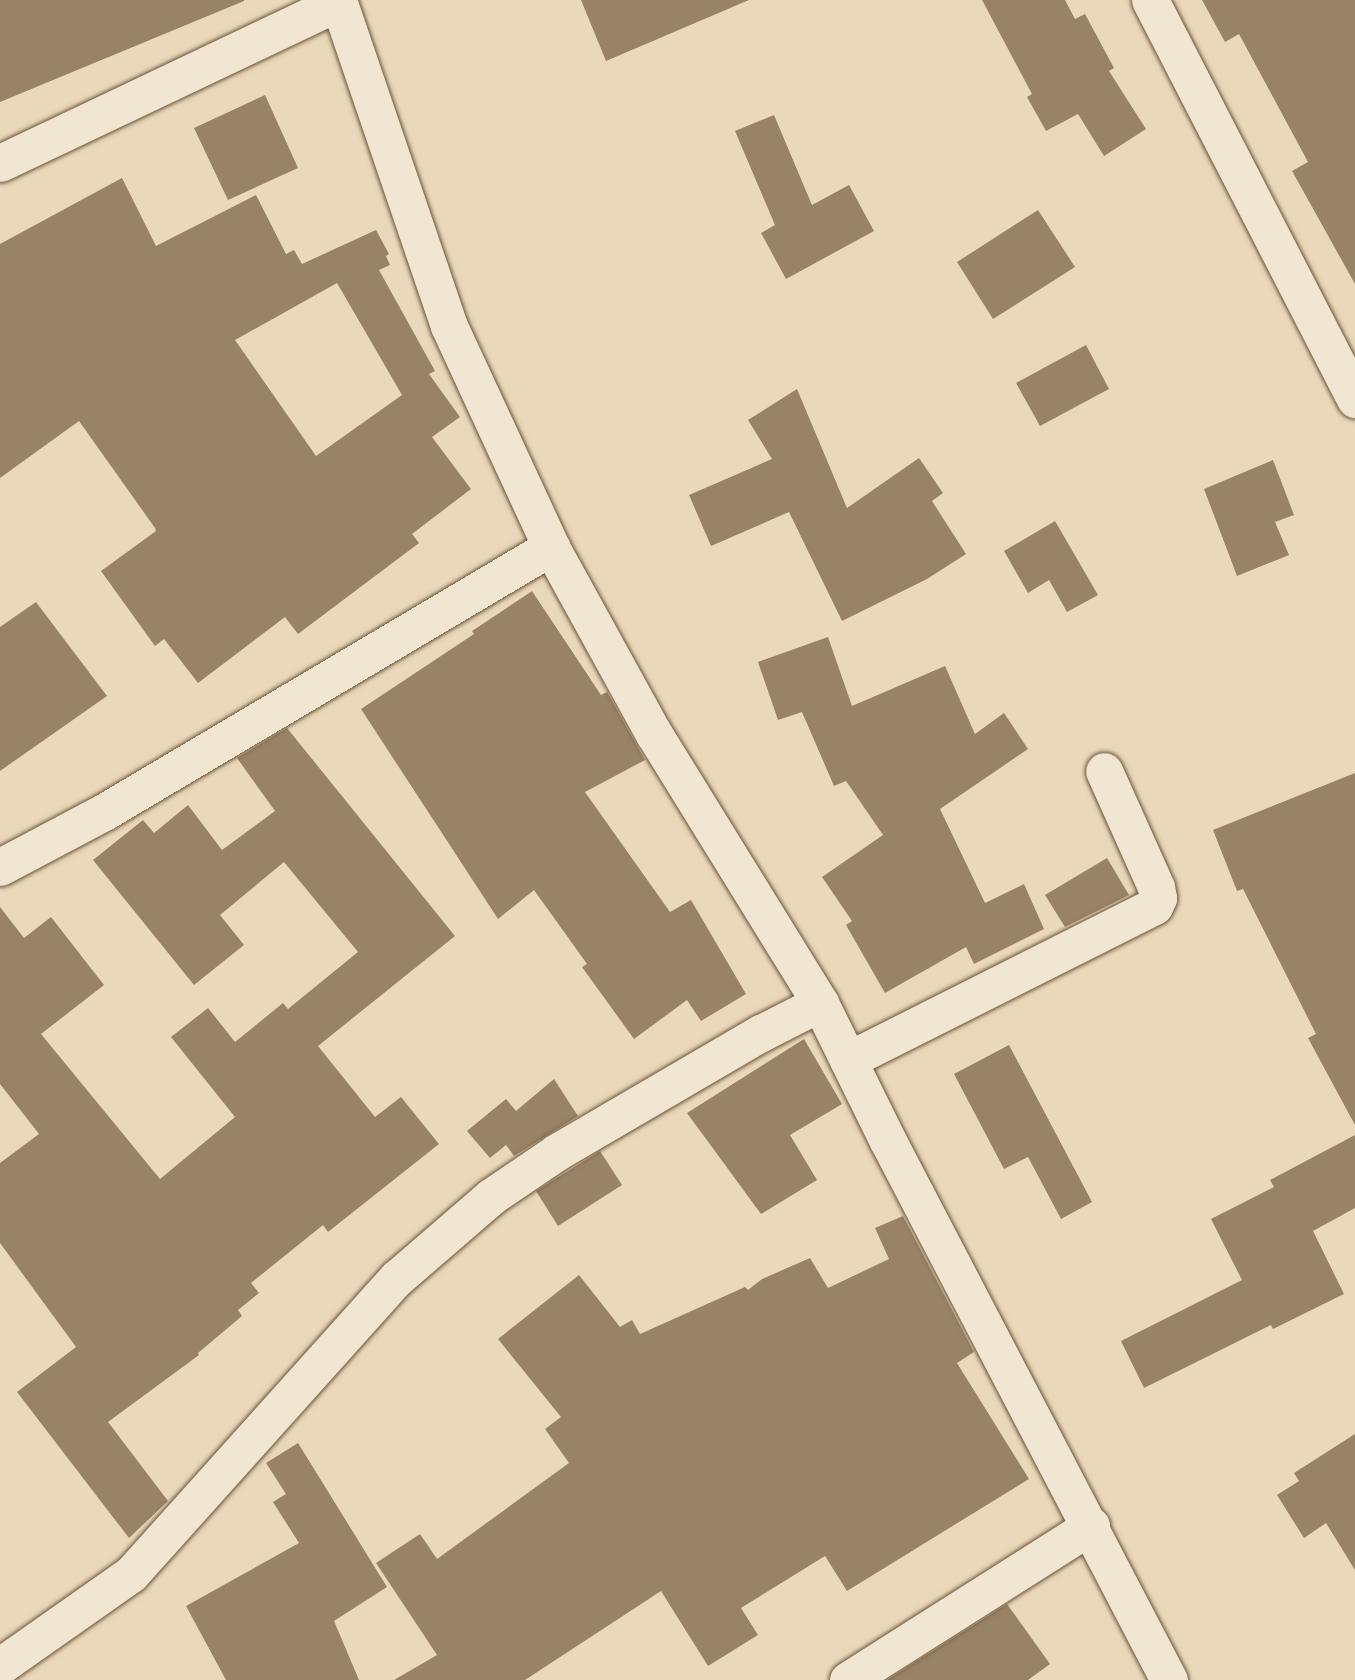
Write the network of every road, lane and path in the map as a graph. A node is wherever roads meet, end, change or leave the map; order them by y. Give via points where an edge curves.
1 (1150, 0) edge
2 (339, 1) edge
3 (0, 163) edge
4 (1355, 399) edge
5 (551, 547) junction
6 (1104, 771) dead end
7 (0, 867) edge
8 (820, 1003) junction
9 (848, 1060) junction
10 (1091, 1526) junction
11 (0, 1667) edge
12 (848, 1680) edge
13 (1169, 1680) edge

1 - 4 street
2 - 3 street
2 - 5 street via 449,326
5 - 7 street via 104,813
5 - 8 street via 654,734
6 - 9 street via 1156,887 1154,906
8 - 9 street
8 - 11 street via 557,1152 492,1196 397,1278 131,1574
9 - 10 street
10 - 12 street
10 - 13 street

